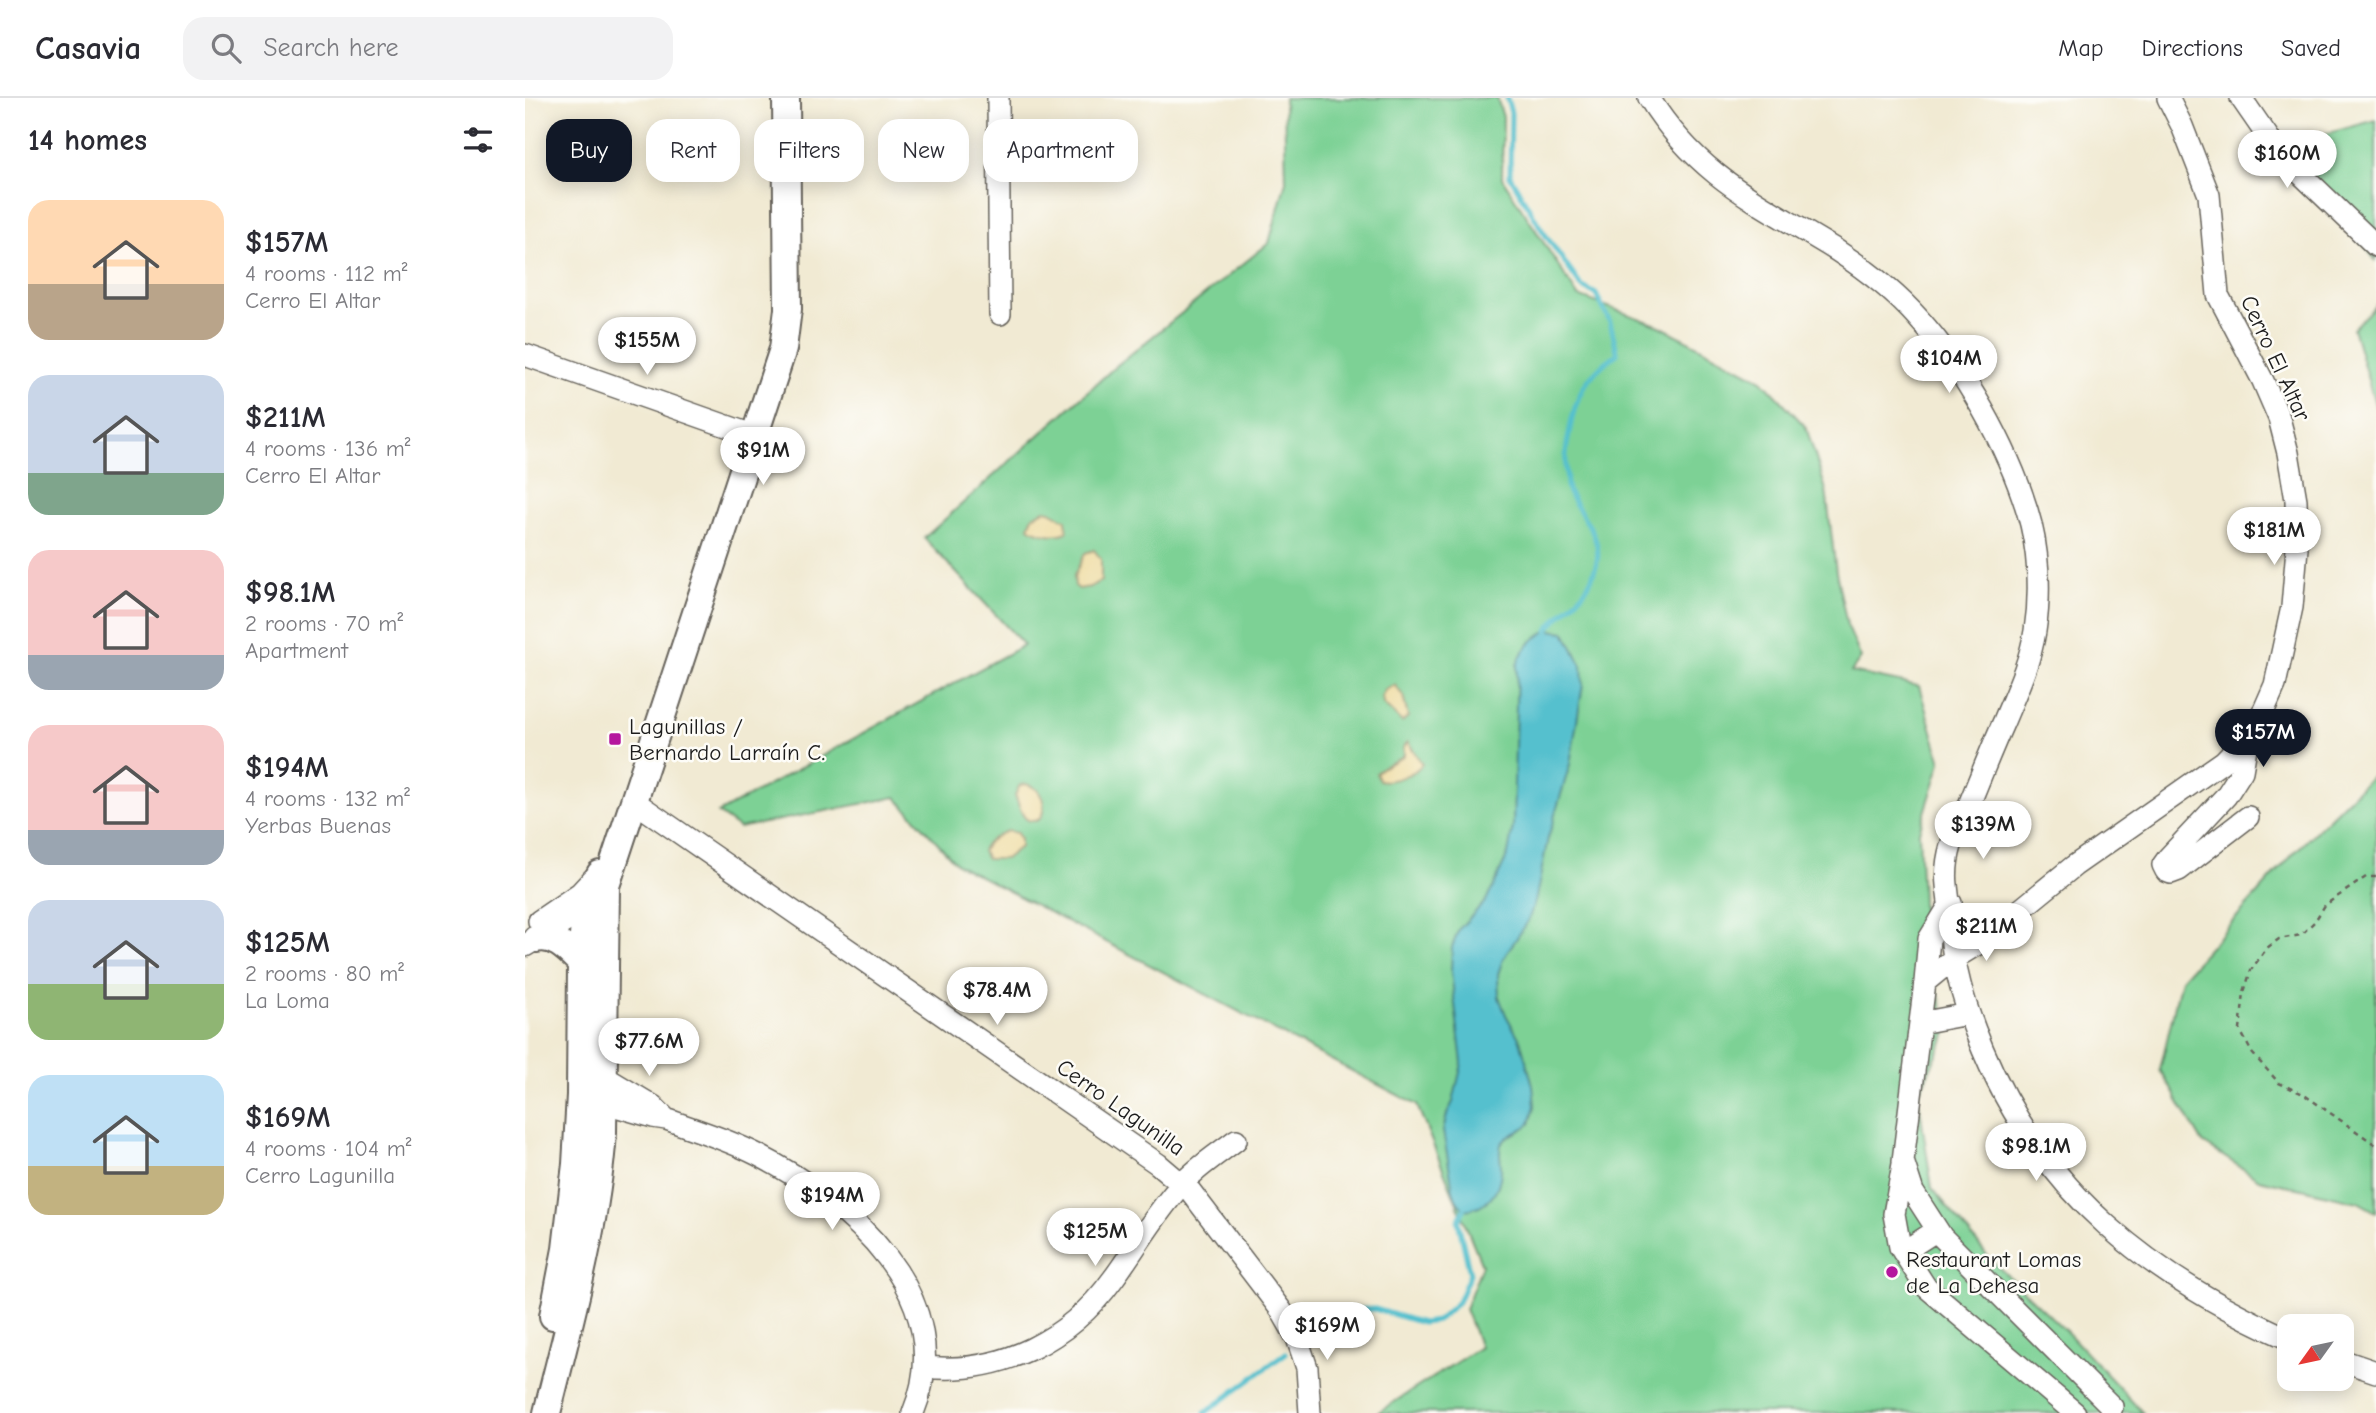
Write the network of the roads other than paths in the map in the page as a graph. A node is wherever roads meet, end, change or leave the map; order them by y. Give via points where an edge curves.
1 (786, 98) edge
2 (998, 98) edge
3 (1649, 98) edge
4 (2168, 98) edge
5 (2241, 98) edge
6 (2376, 246) edge
7 (1000, 314) dead end
8 (525, 355) edge
9 (755, 436) junction
10 (2248, 736) junction
11 (635, 802) junction
12 (2248, 817) dead end
13 (608, 871) junction
14 (585, 910) junction
15 (1950, 910) junction
16 (1991, 931) junction
17 (529, 938) edge
18 (1953, 959) junction
19 (581, 963) junction
20 (1925, 982) junction
21 (1968, 1014) junction
22 (1920, 1023) junction
23 (603, 1076) junction
24 (591, 1099) junction
25 (666, 1119) junction
26 (1236, 1140) dead end
27 (1903, 1158) junction
28 (1182, 1183) junction
29 (1937, 1230) junction
30 (1903, 1252) junction
31 (2277, 1333) edge
32 (2354, 1364) edge
33 (925, 1367) junction
34 (2376, 1372) edge
35 (529, 1413) edge
36 (547, 1413) edge
37 (913, 1413) edge
38 (1310, 1413) edge
39 (2075, 1413) edge
40 (2110, 1413) edge

1 - 9 main road via 787,326
2 - 7 street
3 - 15 street via 1698,159 1735,190 1837,251 1918,317 1969,387 2013,471 2035,542 2035,632 2029,661 1956,829 1946,883
4 - 10 street, Cerro El Altar via 2209,195 2218,295 2279,418 2296,500 2297,548 2283,654 2275,685
5 - 6 street via 2279,153
8 - 9 street
9 - 11 main road
10 - 12 street via 2242,771 2226,796 2168,858 2163,865 2166,871 2179,870
10 - 16 street, Cerro El Altar via 2224,761 2111,839
11 - 13 main road
11 - 28 street, Cerro Lagunilla
13 - 14 main road via 588,898
13 - 17 street
13 - 23 main road
14 - 17 street
14 - 19 main road
15 - 16 street via 1985,932
15 - 18 street
15 - 20 street via 1929,939
16 - 18 street, Cerro El Altar
17 - 19 main road via 555,942
18 - 20 street, Cerro El Altar
18 - 21 street
19 - 24 main road
20 - 22 street
21 - 22 street
21 - 31 street via 1992,1072 2023,1126 2076,1197 2119,1236 2181,1281
22 - 27 street
23 - 24 main road
23 - 25 street
24 - 25 street
24 - 35 main road via 558,1298
24 - 36 main road via 600,1173
25 - 33 street via 767,1160 821,1195 859,1228 891,1262 914,1300 924,1339
26 - 28 street
27 - 29 street via 1913,1192
27 - 30 street via 1894,1214
28 - 33 street via 1093,1305 1067,1327 1030,1350 992,1364 959,1369
28 - 38 street, Cerro Lagunilla via 1289,1324 1307,1368
29 - 30 street
29 - 40 street via 2112,1407
30 - 39 street via 1925,1286
32 - 34 street
33 - 37 street

